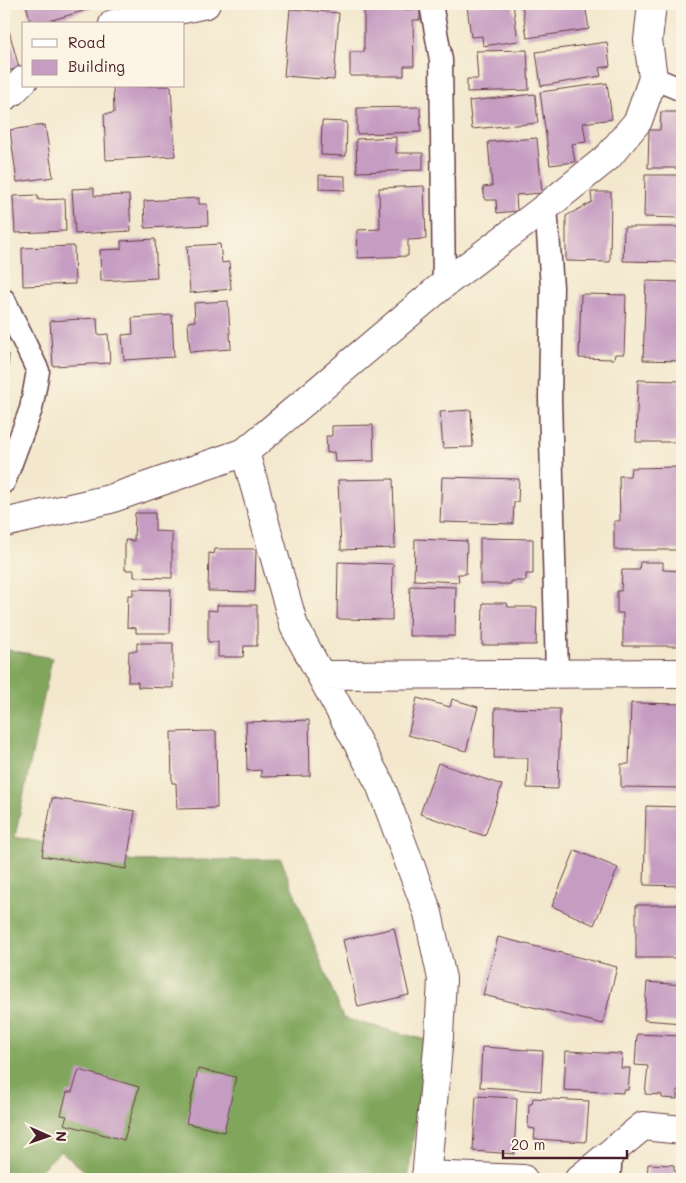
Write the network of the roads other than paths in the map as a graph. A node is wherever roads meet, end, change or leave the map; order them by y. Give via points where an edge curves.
1 (206, 4) edge
2 (431, 4) edge
3 (652, 4) edge
4 (122, 22) edge
5 (653, 78) junction
6 (22, 82) edge
7 (682, 90) edge
8 (4, 97) edge
9 (546, 207) junction
10 (444, 284) junction
11 (4, 300) edge
12 (245, 452) junction
13 (4, 482) edge
14 (4, 524) edge
15 (682, 673) edge
16 (557, 674) junction
17 (322, 675) junction
18 (682, 1130) edge
19 (610, 1166) edge
20 (426, 1177) edge
21 (523, 1179) edge
22 (579, 1179) edge

1 - 4 street
2 - 10 lane via 441,60
3 - 5 street via 648,40
5 - 7 lane
5 - 9 street via 638,120 608,157
6 - 8 street
9 - 10 street
9 - 16 lane via 552,287 550,399
10 - 12 street
11 - 13 lane via 38,371 31,409
12 - 14 street via 110,499
12 - 17 street via 294,626
15 - 16 street
16 - 17 street
17 - 20 street via 380,784 428,913 442,978
18 - 19 street via 643,1126
19 - 22 street
20 - 21 street

